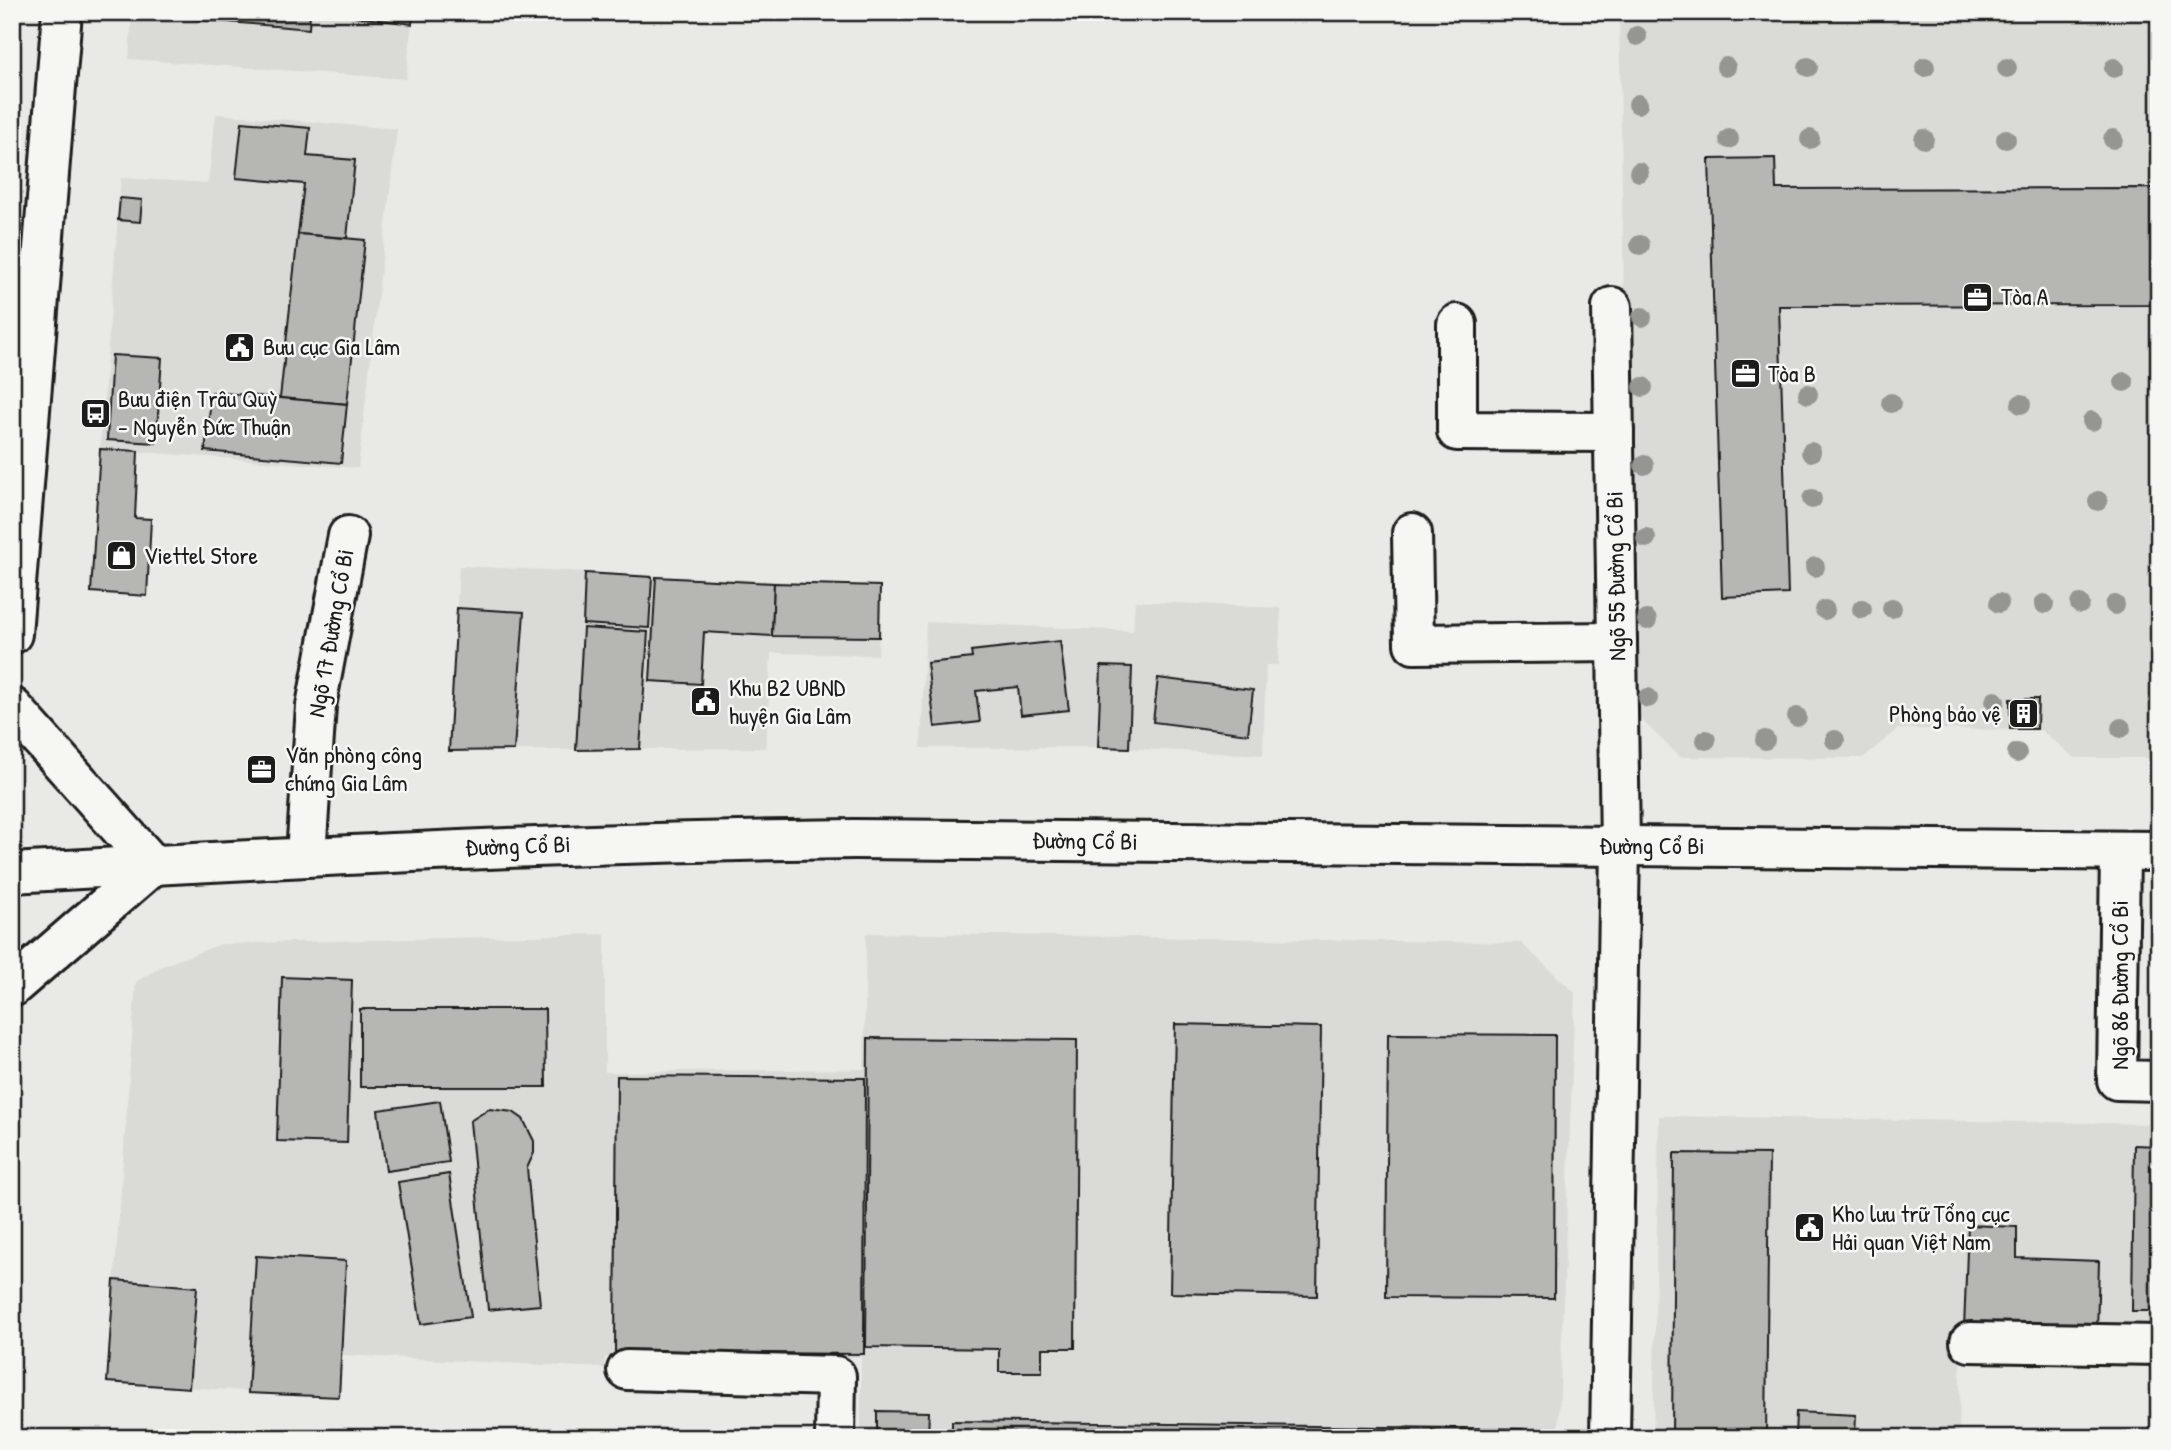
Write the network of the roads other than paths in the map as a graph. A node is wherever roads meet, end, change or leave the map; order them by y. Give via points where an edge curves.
1 (62, 12) edge
2 (1612, 307) dead end
3 (1457, 324) dead end
4 (1614, 432) junction
5 (1412, 533) dead end
6 (348, 536) dead end
7 (12, 634) edge
8 (1617, 642) junction
9 (12, 706) edge
10 (1620, 846) junction
11 (2120, 851) junction
12 (2159, 851) edge
13 (306, 855) junction
14 (153, 865) junction
15 (12, 873) edge
16 (12, 987) edge
17 (2159, 1081) edge
18 (1970, 1342) dead end
19 (2159, 1345) edge
20 (627, 1370) dead end
21 (835, 1438) edge
22 (1610, 1438) edge

1 - 7 main road
2 - 4 main road, Ngõ 55 Đường Cổ Bi
3 - 4 main road via 1457,431
4 - 8 main road, Ngõ 55 Đường Cổ Bi
5 - 8 main road via 1414,644
6 - 13 main road, Ngõ 17 Đường Cổ Bi via 316,706
8 - 10 main road, Ngõ 55 Đường Cổ Bi
9 - 14 main road
10 - 11 main road, Đường Cổ Bi
10 - 13 main road, Đường Cổ Bi via 854,839 639,841
10 - 22 main road, Ngõ 55 Đường Cổ Bi
11 - 12 main road, Đường Cổ Bi
11 - 17 main road, Ngõ 86 Đường Cổ Bi via 2117,1080
13 - 14 main road, Đường Cổ Bi
14 - 15 main road, Đường Cổ Bi
14 - 16 main road
18 - 19 main road
20 - 21 main road via 836,1377

